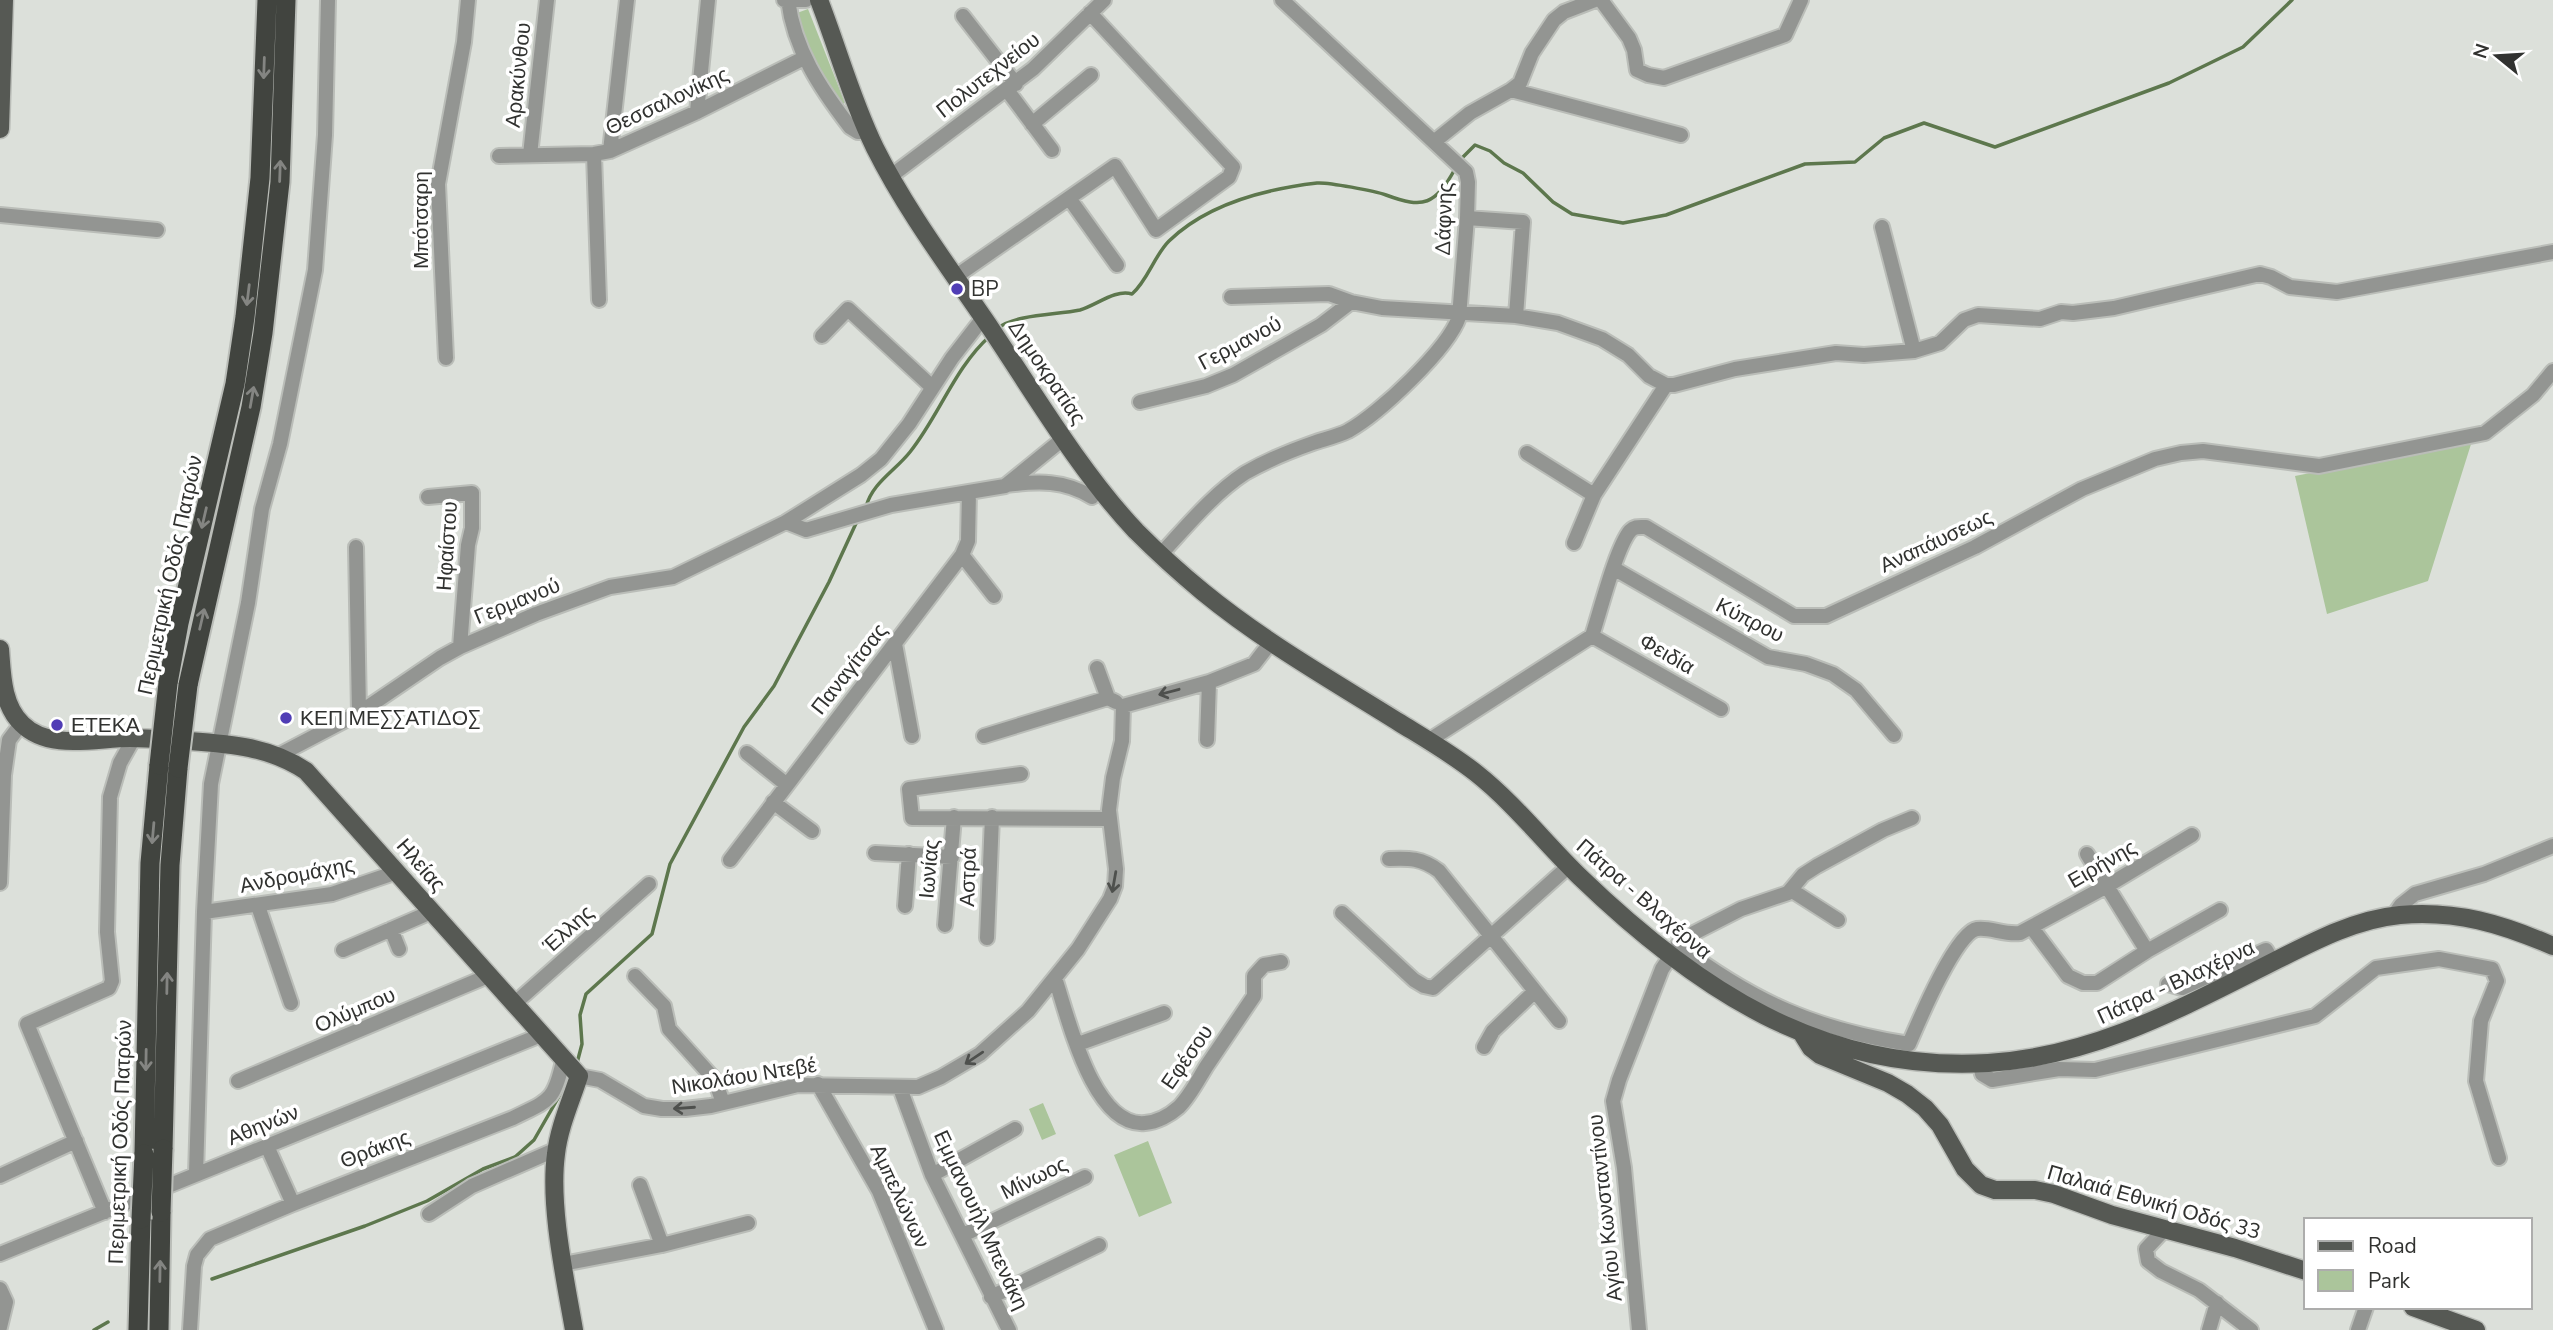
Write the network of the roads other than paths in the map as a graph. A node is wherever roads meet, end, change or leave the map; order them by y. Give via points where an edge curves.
1 (4, 0) edge
2 (267, 0) edge
3 (286, 0) edge
4 (328, 0) edge
5 (468, 0) edge
6 (547, 0) edge
7 (626, 0) edge
8 (708, 0) edge
9 (787, 0) edge
10 (806, 0) edge
11 (819, 0) edge
12 (1104, 0) edge
13 (1282, 0) edge
14 (1595, 0) edge
15 (1601, 0) edge
16 (1801, 0) edge
17 (1090, 13) junction
18 (963, 16) dead end
19 (804, 58) junction
20 (1091, 75) dead end
21 (1011, 87) junction
22 (1511, 90) junction
23 (697, 112) junction
24 (1032, 124) junction
25 (0, 129) edge
26 (868, 132) junction
27 (1681, 135) dead end
28 (1435, 141) junction
29 (1052, 150) dead end
30 (610, 151) junction
31 (594, 154) junction
32 (530, 155) junction
33 (499, 156) dead end
34 (891, 176) junction
35 (1069, 198) junction
36 (0, 215) edge
37 (1467, 218) junction
38 (1882, 227) dead end
39 (158, 230) dead end
40 (2553, 252) edge
41 (1117, 265) dead end
42 (955, 277) junction
43 (1231, 297) dead end
44 (599, 300) dead end
45 (1351, 302) junction
46 (1460, 312) junction
47 (1516, 316) junction
48 (990, 328) junction
49 (822, 336) dead end
50 (1914, 351) junction
51 (446, 358) dead end
52 (2553, 371) edge
53 (1666, 385) junction
54 (932, 387) junction
55 (1140, 402) dead end
56 (1064, 438) junction
57 (1527, 453) dead end
58 (1005, 486) junction
59 (969, 492) junction
60 (1594, 495) junction
61 (428, 497) dead end
62 (1092, 497) dead end
63 (786, 522) junction
64 (1574, 543) dead end
65 (356, 547) dead end
66 (1161, 554) junction
67 (962, 555) junction
68 (1614, 568) junction
69 (994, 596) dead end
70 (1592, 636) junction
71 (1270, 642) junction
72 (895, 644) junction
73 (460, 647) junction
74 (0, 649) edge
75 (1097, 668) dead end
76 (1209, 682) junction
77 (178, 684) junction
78 (1108, 698) junction
79 (1123, 706) junction
80 (1721, 709) dead end
81 (359, 713) junction
82 (21, 724) junction
83 (1894, 735) dead end
84 (912, 736) dead end
85 (984, 736) dead end
86 (134, 738) junction
87 (1207, 740) dead end
88 (1428, 741) junction
89 (220, 743) junction
90 (747, 753) dead end
91 (279, 755) junction
92 (168, 766) junction
93 (1021, 774) dead end
94 (786, 785) junction
95 (774, 802) junction
96 (954, 817) junction
97 (992, 817) junction
98 (1912, 818) dead end
99 (1110, 819) junction
100 (811, 831) dead end
101 (2192, 835) dead end
102 (2553, 846) edge
103 (875, 853) dead end
104 (909, 854) junction
105 (2087, 854) dead end
106 (952, 857) junction
107 (1389, 859) dead end
108 (730, 860) dead end
109 (1569, 866) junction
110 (397, 872) junction
111 (0, 883) edge
112 (649, 884) dead end
113 (2107, 886) junction
114 (1791, 890) junction
115 (258, 906) junction
116 (905, 906) dead end
117 (2220, 910) dead end
118 (204, 912) junction
119 (431, 912) junction
120 (1342, 913) dead end
121 (2394, 915) junction
122 (1838, 920) dead end
123 (945, 925) dead end
124 (2032, 928) junction
125 (391, 929) junction
126 (1492, 936) junction
127 (987, 938) dead end
128 (2553, 947) edge
129 (399, 949) dead end
130 (343, 950) dead end
131 (1674, 951) junction
132 (2147, 951) junction
133 (1281, 962) dead end
134 (2273, 962) junction
135 (488, 976) junction
136 (635, 976) dead end
137 (1055, 978) junction
138 (2168, 984) dead end
139 (1535, 991) junction
140 (291, 1003) dead end
141 (514, 1004) junction
142 (1164, 1013) dead end
143 (1559, 1021) dead end
144 (1801, 1032) junction
145 (541, 1035) junction
146 (1078, 1044) junction
147 (1484, 1047) dead end
148 (1980, 1063) junction
149 (572, 1069) junction
150 (239, 1081) dead end
151 (818, 1084) junction
152 (900, 1088) junction
153 (723, 1103) junction
154 (1015, 1129) dead end
155 (76, 1141) junction
156 (267, 1146) junction
157 (557, 1149) junction
158 (2499, 1158) dead end
159 (196, 1174) junction
160 (932, 1175) junction
161 (0, 1176) edge
162 (1084, 1177) dead end
163 (640, 1185) dead end
164 (293, 1204) junction
165 (105, 1212) junction
166 (429, 1214) dead end
167 (748, 1223) dead end
168 (2162, 1231) junction
169 (964, 1236) junction
170 (662, 1245) junction
171 (1099, 1245) dead end
172 (0, 1254) edge
173 (563, 1264) junction
174 (2304, 1270) edge
175 (0, 1289) edge
176 (991, 1297) junction
177 (2217, 1303) junction
178 (2365, 1309) edge
179 (2418, 1309) edge
180 (0, 1327) edge
181 (138, 1330) edge
182 (159, 1330) edge
183 (190, 1330) edge
184 (574, 1330) edge
185 (934, 1330) edge
186 (1009, 1330) edge
187 (1639, 1330) edge
188 (2209, 1330) edge
189 (2251, 1330) edge
190 (2358, 1330) edge
191 (2476, 1330) edge

1 - 25 main road
2 -> 77 highway, Περιμετρική Οδός Πατρών via 260,177 245,317 235,384 179,623
77 -> 3 highway, Περιμετρική Οδός Πατρών via 251,407 263,333 280,182
4 - 89 street via 315,270 262,509
5 - 51 street, Μπότσαρη via 438,184
6 - 32 street, Αρακύνθου
7 - 30 street
8 - 23 street
9 - 10 street
9 - 19 street
11 - 26 main road, Δημοκρατίας
12 - 17 street, Πολυτεχνείου
13 - 28 street, Δάφνης
14 - 22 street via 1554,20 1532,53 1520,83
15 - 16 street via 1629,38 1637,70 1664,78 1785,35
17 - 21 street, Πολυτεχνείου
17 - 35 street via 1233,167 1228,177 1156,230 1115,166
18 - 21 street
19 - 23 street, Θεσσαλονίκης
19 - 26 street via 849,127
20 - 24 street
21 - 24 street
21 - 34 street, Πολυτεχνείου
22 - 27 street
22 - 28 street via 1470,113
23 - 30 street, Θεσσαλονίκης
24 - 29 street
26 - 34 main road, Δημοκρατίας
28 - 37 street, Δάφνης via 1466,172
30 - 31 street, Θεσσαλονίκης
31 - 32 street, Θεσσαλονίκης
31 - 44 street
32 - 33 street, Θεσσαλονίκης
34 - 42 main road, Δημοκρατίας
35 - 41 street
35 - 42 street
36 - 39 street
37 - 46 street, Δάφνης
37 - 47 street via 1523,222
38 - 50 street
40 - 50 street via 2337,292 2290,287 2260,274 2040,319 1978,315 1964,320 1940,343
42 - 48 main road, Δημοκρατίας
43 - 45 street via 1328,294
45 - 46 street
45 - 55 street, Γερμανού via 1321,325 1233,375
46 - 47 street
46 - 66 street via 1455,327 1424,365 1367,418 1348,431 1286,453 1243,475 1214,498
47 - 53 street via 1558,323 1602,339
48 - 54 street, Γερμανού
48 - 56 main road, Δημοκρατίας
49 - 54 street via 848,309
50 - 53 street via 1836,353
52 - 68 street, Αναπάυσεως via 2533,395 2485,433 2319,466 2203,451 2155,459 2082,489 1975,547 1826,616 1794,616 1646,527 1629,532
53 - 60 street
54 - 63 street, Γερμανού via 876,464
56 - 58 street
56 - 66 main road, Δημοκρατίας via 1124,517
57 - 60 street
58 - 59 street
58 - 62 street via 1042,481 1076,487
59 - 63 street via 862,512 806,530
59 - 67 street, Παναγίτσας via 968,541
60 - 64 street
61 - 73 street, Ηφαίστου via 472,493
63 - 73 street, Γερμανού via 681,575 610,587
65 - 81 street
66 - 71 main road, Δημοκρατίας
67 - 69 street
67 - 72 street, Παναγίτσας
68 - 70 street, Αναπάυσεως
68 - 83 street, Κύπρου via 1768,657 1833,674 1856,690
70 - 80 street, Φειδία
70 - 88 street
71 - 76 street via 1254,664
71 - 88 main road, Πάτρα - Βλαχέρνα
72 - 84 street
72 - 94 street, Παναγίτσας
73 - 81 street, Γερμανού
74 - 82 main road via 4,691
75 - 78 street
76 -> 79 street
76 - 87 street
77 - 92 highway, Περιμετρική Οδός Πατρών, bridge
78 - 79 street
78 - 85 street
79 - 99 street, Νικολάου Ντεβέ
81 - 91 street, Γερμανού
82 - 86 main road, Ηλείας via 48,739
82 - 111 street via 9,740 4,775
86 - 89 main road, Ηλείας
86 - 155 street via 120,763 110,797 107,941 112,981 109,988 27,1024
88 - 109 main road, Πάτρα - Βλαχέρνα via 1479,775
89 - 91 main road, Ηλείας
89 - 118 street via 211,784
90 - 94 street
91 - 110 main road, Ηλείας via 318,781
92 -> 181 highway, Περιμετρική Οδός Πατρών, bridge via 150,863
182 -> 92 highway, Περιμετρική Οδός Πατρών, bridge via 170,865
93 - 96 street via 909,789 912,818
94 - 95 street, Παναγίτσας
95 - 100 street
95 - 108 street, Παναγίτσας
96 - 97 street
96 - 106 street, Ιωνίας
97 - 99 street
97 - 127 street, Αστρά
98 - 114 street, Αγίου Κωνσταντίνου via 1817,866
99 -> 137 street, Νικολάου Ντεβέ via 1116,869 1113,891
101 - 113 street, Ειρήνης
102 - 121 street via 2484,874 2415,894
103 - 104 street
104 - 106 street
104 - 116 street
105 - 113 street
106 - 123 street, Ιωνίας
107 - 126 street via 1416,858 1439,871
109 - 126 street
109 - 131 main road, Πάτρα - Βλαχέρνα
110 - 115 street, Ανδρομάχης via 332,894
110 - 119 main road, Ηλείας
112 - 141 street, Έλλης
113 - 124 street, Ειρήνης
113 - 132 street
114 - 122 street
114 - 131 street, Αγίου Κωνσταντίνου via 1726,915
115 - 118 street, Ανδρομάχης
115 - 140 street
117 - 132 street
118 - 159 street
119 - 125 street
119 - 135 main road, Ηλείας
120 - 126 street via 1413,980 1427,987 1438,985
121 - 128 main road, Πάτρα - Βλαχέρνα via 2466,916 2512,928
121 - 134 main road, Πάτρα - Βλαχέρνα via 2336,932
124 - 131 street via 2009,935 1977,929 1969,932 1951,957 1909,1044 1840,1030 1779,1008
124 - 132 street via 2068,976 2083,983 2097,983
125 - 129 street
125 - 130 street
126 - 139 street
131 - 144 main road, Πάτρα - Βλαχέρνα via 1724,994
131 - 187 street, Αγίου Κωνσταντίνου via 1662,969 1615,1090
133 - 146 street, Εφέσου via 1264,965 1254,976 1254,996 1187,1096 1158,1120 1131,1122 1116,1115 1098,1092
134 - 138 street via 2266,950 2182,988
134 - 148 main road, Πάτρα - Βλαχέρνα via 2179,1010 2100,1042 2045,1056
135 - 141 main road, Ηλείας
135 - 150 street, Ολύμπου
136 - 153 street via 664,1006 668,1029 711,1075
137 - 146 street, Εφέσου
137 -> 152 street, Νικολάου Ντεβέ via 1028,1011 980,1054 942,1077 918,1087
139 - 143 street
139 - 147 street via 1493,1031
141 - 145 main road, Ηλείας
142 - 146 street
144 - 148 main road, Πάτρα - Βλαχέρνα via 1896,1058
144 - 168 main road, Παλαιά Εθνική Οδός 33 via 1820,1055 1888,1083 1925,1108 1965,1169 1981,1185 2054,1194
145 - 149 main road, Ηλείας
145 - 156 street, Αθηνών
148 - 158 street via 1982,1074 1992,1080 2071,1067 2095,1070 2315,1016 2376,968 2439,959 2492,969 2497,981 2481,1021 2476,1081
153 -> 149 street, Νικολάου Ντεβέ via 655,1109
149 - 157 main road
149 - 164 street, Θράκης via 546,1101 513,1118
151 - 152 street, Νικολάου Ντεβέ
151 - 153 street, Νικολάου Ντεβέ via 780,1088
151 - 185 street, Αμπελώνων via 879,1191
152 - 160 street, Εμμανουήλ Μπενάκη
154 - 160 street
155 - 161 street
155 - 165 street
156 - 159 street, Αθηνών
156 - 164 street
157 - 166 street via 472,1186
157 - 173 main road via 554,1179
159 - 165 street, Αθηνών
160 - 169 street, Εμμανουήλ Μπενάκη
162 - 169 street, Μίνωος
163 - 170 street
164 - 183 street, Θράκης via 210,1240 197,1255
165 - 172 street, Αθηνών
167 - 170 street
168 - 174 main road, Παλαιά Εθνική Οδός 33
168 - 177 street via 2146,1248 2148,1261
169 - 176 street, Εμμανουήλ Μπενάκη
170 - 173 street
171 - 176 street
173 - 184 main road
175 - 180 street via 5,1302
176 - 186 street, Εμμανουήλ Μπενάκη
177 - 188 street
177 - 189 street
178 - 190 street
179 - 191 main road

